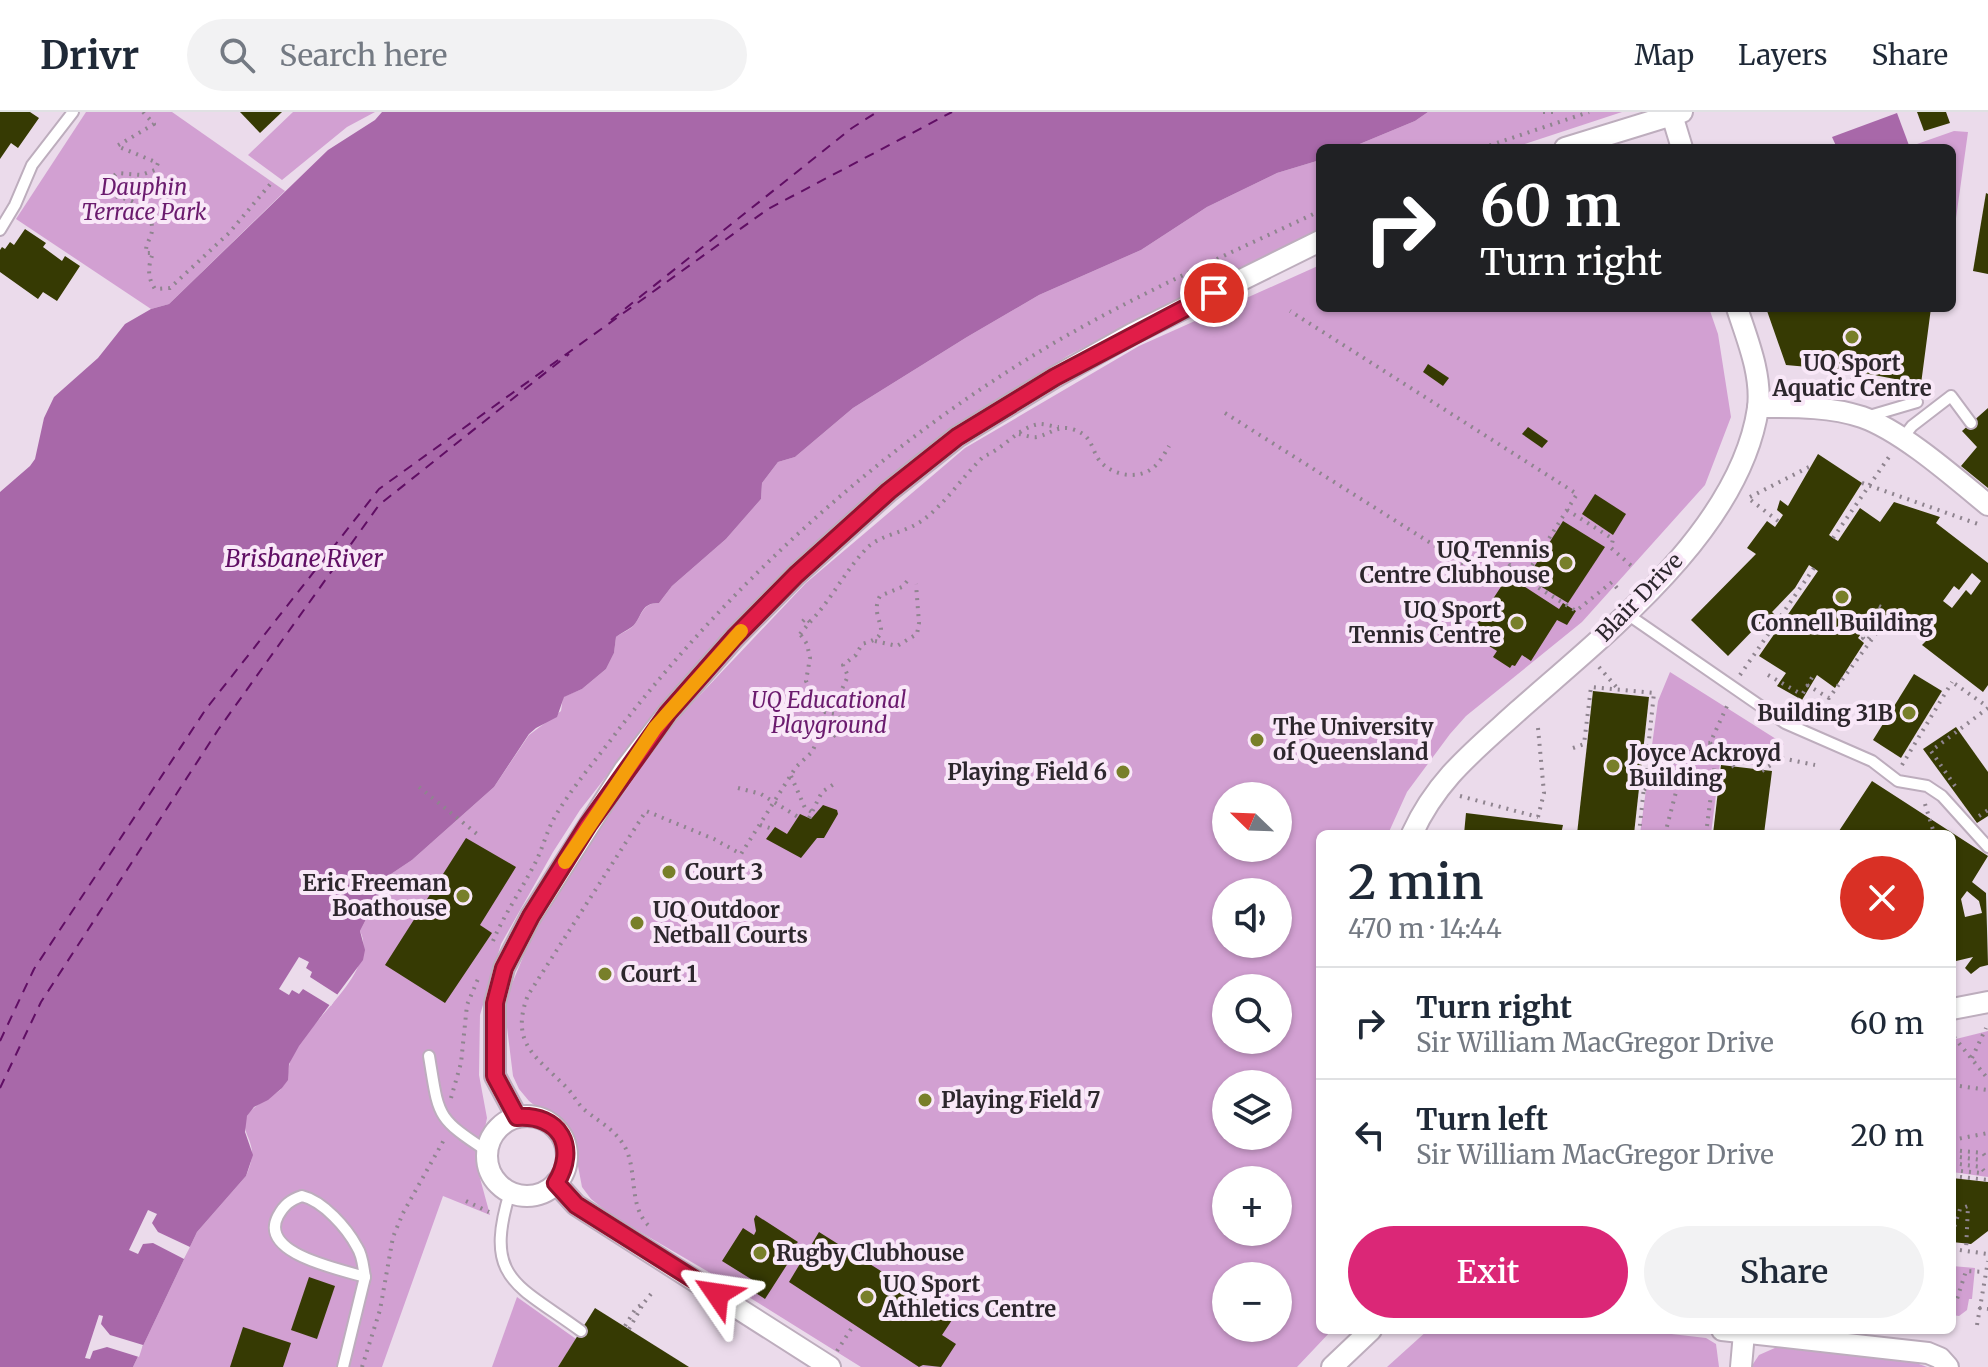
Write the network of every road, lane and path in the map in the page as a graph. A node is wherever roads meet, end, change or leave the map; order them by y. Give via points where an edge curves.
1 (73, 112) edge
2 (143, 112) edge
3 (1543, 112) edge
4 (1553, 112) edge
5 (1589, 112) edge
6 (1677, 114) edge
7 (1494, 144) edge
8 (1578, 144) edge
9 (1681, 144) edge
10 (272, 182) dead end
11 (0, 230) edge
12 (1316, 243) edge
13 (1290, 311) dead end
14 (1738, 312) edge
15 (1853, 371) dead end
16 (1851, 389) dead end
17 (1917, 402) dead end
18 (1758, 407) junction
19 (1225, 413) dead end
20 (1864, 418) junction
21 (1971, 423) dead end
22 (1059, 427) junction
23 (1019, 434) junction
24 (1902, 439) junction
25 (1169, 446) dead end
26 (1811, 466) dead end
27 (1862, 483) dead end
28 (1868, 485) junction
29 (1988, 505) edge
30 (1567, 510) junction
31 (1778, 521) dead end
32 (1988, 527) edge
33 (1833, 538) dead end
34 (1814, 568) dead end
35 (1635, 569) dead end
36 (1506, 571) junction
37 (909, 579) dead end
38 (916, 584) dead end
39 (1617, 588) dead end
40 (1891, 613) junction
41 (1627, 614) junction
42 (1885, 621) junction
43 (802, 622) dead end
44 (810, 622) junction
45 (1888, 627) dead end
46 (875, 641) junction
47 (1599, 667) dead end
48 (1814, 674) dead end
49 (1768, 675) dead end
50 (1738, 677) dead end
51 (1807, 685) junction
52 (1619, 690) junction
53 (1801, 694) junction
54 (1728, 704) dead end
55 (1795, 707) dead end
56 (1988, 708) edge
57 (822, 711) junction
58 (1538, 728) dead end
59 (830, 740) dead end
60 (1710, 743) junction
61 (1573, 748) dead end
62 (1687, 750) junction
63 (1720, 752) junction
64 (1815, 765) dead end
65 (1734, 767) dead end
66 (1762, 771) dead end
67 (1887, 773) junction
68 (791, 776) junction
69 (834, 784) dead end
70 (1916, 784) junction
71 (419, 787) dead end
72 (738, 788) dead end
73 (1643, 792) junction
74 (1962, 795) dead end
75 (1460, 796) dead end
76 (774, 802) junction
77 (1969, 807) dead end
78 (798, 817) dead end
79 (1977, 818) dead end
80 (759, 825) junction
81 (773, 829) dead end
82 (1414, 830) edge
83 (1639, 830) edge
84 (1666, 830) edge
85 (1707, 830) edge
86 (1933, 830) edge
87 (477, 834) dead end
88 (1988, 847) edge
89 (1988, 1002) edge
90 (1956, 1008) edge
91 (1986, 1028) dead end
92 (1956, 1039) edge
93 (429, 1056) dead end
94 (1972, 1058) junction
95 (1988, 1079) edge
96 (1956, 1086) edge
97 (1988, 1090) edge
98 (517, 1117) junction
99 (451, 1127) junction
100 (1988, 1133) edge
101 (1956, 1139) edge
102 (1956, 1150) edge
103 (487, 1151) junction
104 (1956, 1157) edge
105 (1956, 1164) edge
106 (1956, 1170) edge
107 (1956, 1176) edge
108 (1988, 1180) edge
109 (556, 1183) junction
110 (510, 1192) junction
111 (466, 1201) dead end
112 (491, 1213) dead end
113 (1956, 1222) edge
114 (658, 1232) dead end
115 (1956, 1250) edge
116 (1966, 1251) junction
117 (1988, 1254) edge
118 (1988, 1261) edge
119 (1985, 1272) junction
120 (365, 1277) junction
121 (654, 1290) dead end
122 (1981, 1293) junction
123 (1988, 1294) edge
124 (1956, 1302) edge
125 (1979, 1308) junction
126 (1988, 1309) edge
127 (1977, 1325) dead end
128 (853, 1326) dead end
129 (627, 1327) dead end
130 (581, 1331) dead end
131 (1367, 1334) edge
132 (1744, 1334) edge
133 (1785, 1334) edge
134 (832, 1361) edge
135 (343, 1367) edge
136 (362, 1367) edge
137 (1332, 1367) edge
138 (1741, 1367) edge
139 (1948, 1367) edge

1 - 11 lane via 32,165
2 - 10 path via 154,124 117,146 158,163 155,170 117,173 100,189 145,209 151,218 154,230 145,246 146,253 153,253 149,265 155,289 170,288 229,233
3 - 4 path
5 - 7 path
6 - 8 street
6 - 9 street
12 - 98 street via 1132,334 957,437 889,491 734,638 621,776 531,916 504,968 495,1003 495,1076
13 - 30 path via 1577,494
14 - 18 street, Blair Drive via 1754,359
15 - 16 path
17 - 20 lane
18 - 20 street via 1826,409
18 - 41 street, Blair Drive via 1745,454 1723,501 1671,569
19 - 36 path via 1497,585
20 - 24 street
21 - 24 lane via 1951,396
22 - 23 path via 1039,424
22 - 23 path via 1035,438
22 - 25 path via 1082,433 1110,470 1129,475 1149,471
23 - 44 path via 984,456 927,517 864,550
24 - 28 path
24 - 29 street
26 - 31 path via 1748,498
27 - 28 path
28 - 32 path
28 - 33 path
30 - 35 path via 1613,539 1611,548
30 - 36 path via 1526,575 1510,565
34 - 50 path
36 - 39 path via 1576,611 1612,582
37 - 46 path via 880,596 876,613 882,631
38 - 46 path via 917,634 897,646
40 - 42 path
40 - 42 path via 1881,607 1863,638 1867,641
40 - 45 path via 1895,616
41 - 67 lane via 1785,723 1872,761
41 - 82 street, Blair Drive via 1454,768
42 - 51 path via 1829,698
43 - 44 path
44 - 57 path via 799,633 810,658 806,681
46 - 57 path via 862,644 843,665 848,676 836,702
47 - 52 path
48 - 51 path
49 - 53 path
51 - 53 path
52 - 61 path via 1591,687 1584,744
52 - 73 path via 1654,693
53 - 55 path
54 - 60 path
56 - 67 path via 1953,683 1903,765 1896,760
56 - 74 path via 1931,751
57 - 59 path via 837,714 844,725
57 - 68 path via 818,742
58 - 75 path via 1544,793 1539,820
60 - 62 path via 1698,742
60 - 63 path
62 - 73 path
62 - 84 path
63 - 65 path
63 - 85 path
64 - 66 path via 1781,758
67 - 70 lane
68 - 69 path via 812,814 822,792
68 - 76 path
70 - 86 path
70 - 88 lane via 1942,796
71 - 87 path
72 - 76 path
73 - 83 path
76 - 78 path
76 - 80 path
77 - 79 path
80 - 81 path
80 - 114 path via 741,854 646,811 522,1012 526,1044 542,1066 583,1109 614,1130 627,1151 642,1218
89 - 90 street
91 - 94 path
92 - 94 path
93 - 99 lane via 438,1110
94 - 95 path
96 - 97 path
98 - 103 street via 498,1129
98 - 109 street via 542,1119 559,1133 567,1156
99 - 103 lane
99 - 136 path via 397,1225
100 - 101 path
102 - 104 path via 1985,1156
103 - 110 street via 493,1177
105 - 106 path via 1984,1171
107 - 108 path
109 - 110 street via 533,1196
109 - 134 street via 576,1205
110 - 130 lane via 499,1243 507,1274
111 - 112 path
113 - 116 path via 1960,1209 1968,1206
115 - 116 path
116 - 117 path
118 - 119 path
119 - 122 path
119 - 124 path via 1966,1271
120 - 120 lane via 280,1244 275,1221 283,1208 302,1196 321,1205 358,1247
120 - 135 lane
121 - 129 path
122 - 123 path
122 - 125 path
125 - 126 path
125 - 127 path
128 - 134 path
131 - 137 street
132 - 138 street
133 - 139 street via 1928,1353

